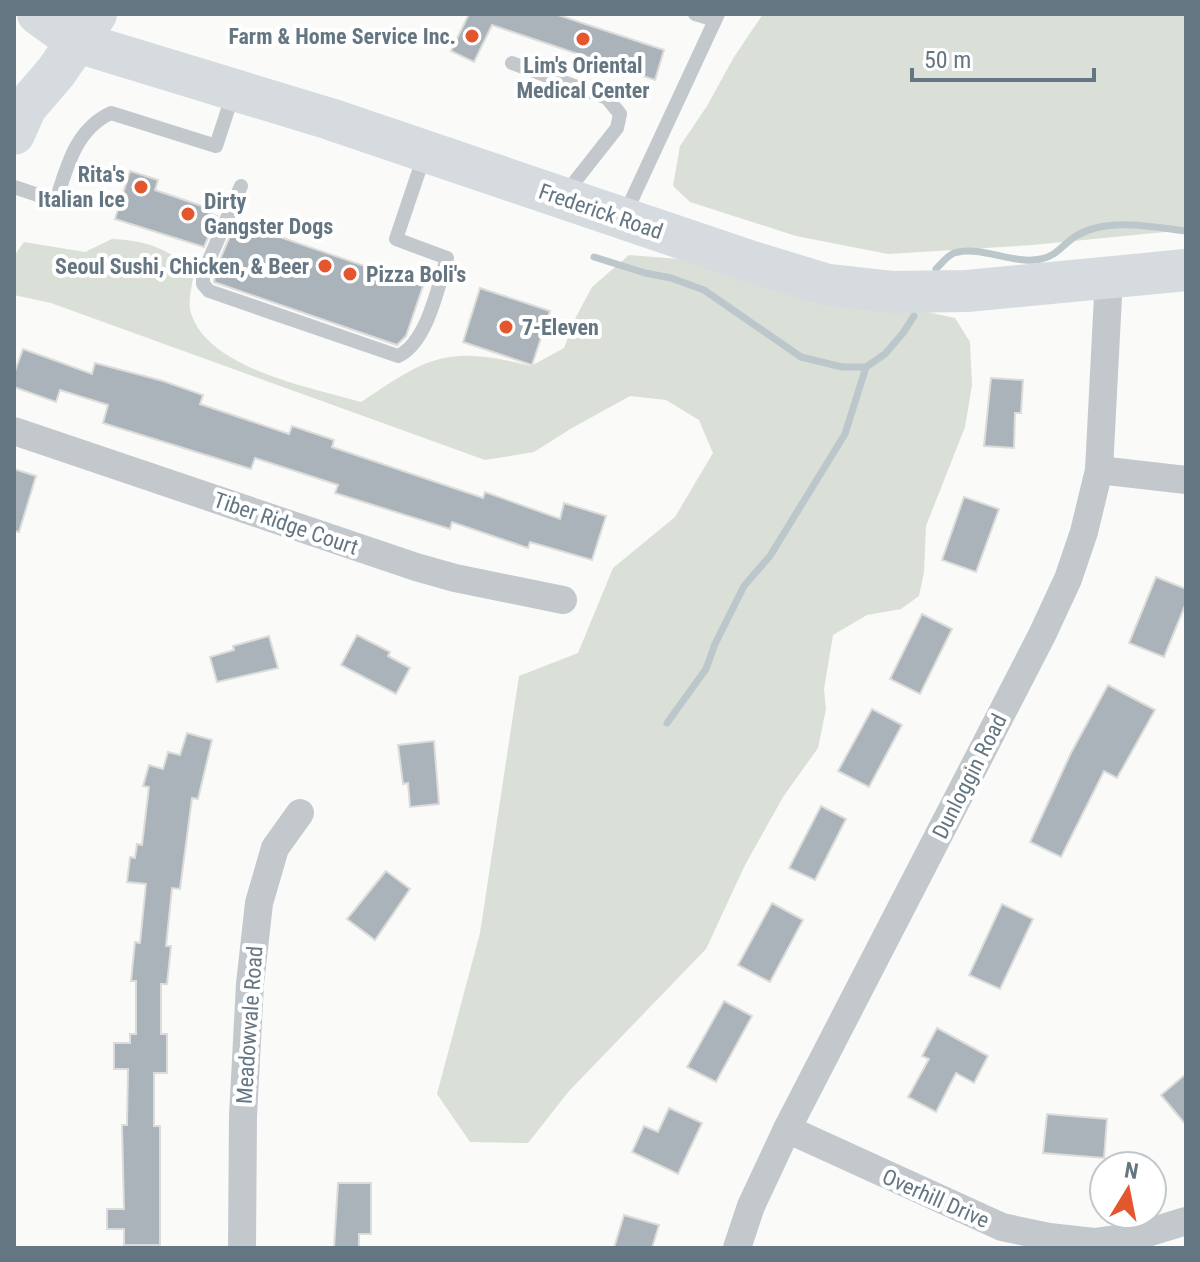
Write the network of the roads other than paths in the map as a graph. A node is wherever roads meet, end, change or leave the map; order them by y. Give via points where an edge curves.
1 (38, 14) edge
2 (695, 14) edge
3 (716, 17) edge
4 (86, 28) edge
5 (512, 63) dead end
6 (235, 89) junction
7 (14, 134) edge
8 (425, 151) junction
9 (241, 186) dead end
10 (14, 187) edge
11 (562, 198) junction
12 (623, 218) junction
13 (1186, 270) edge
14 (1109, 277) junction
15 (14, 431) edge
16 (1099, 470) junction
17 (1186, 480) edge
18 (563, 600) dead end
19 (300, 813) dead end
20 (787, 1129) junction
21 (1186, 1221) edge
22 (242, 1248) edge
23 (737, 1248) edge

1 - 4 main road, Frederick Road
2 - 3 lane
3 - 12 lane
4 - 6 main road, Frederick Road
4 - 7 main road via 26,107
5 - 11 lane via 607,98 620,114 617,128
6 - 8 main road, Frederick Road
6 - 10 lane via 216,146 111,113 82,136 56,201
8 - 9 lane via 396,239 447,258 422,331 409,351 398,356 209,291 203,274
8 - 11 main road, Frederick Road
11 - 12 main road, Frederick Road
12 - 14 main road, Frederick Road via 828,285 892,292 967,291
13 - 14 main road, Frederick Road
14 - 16 street, Dunloggin Road
15 - 18 street, Tiber Ridge Court via 416,567
16 - 17 street
16 - 20 street, Dunloggin Road via 1068,579 1042,635
19 - 22 street, Meadowvale Road via 275,848 259,903 244,1102
20 - 21 street, Overhill Drive via 1002,1227 1094,1242
20 - 23 street, Dunloggin Road

